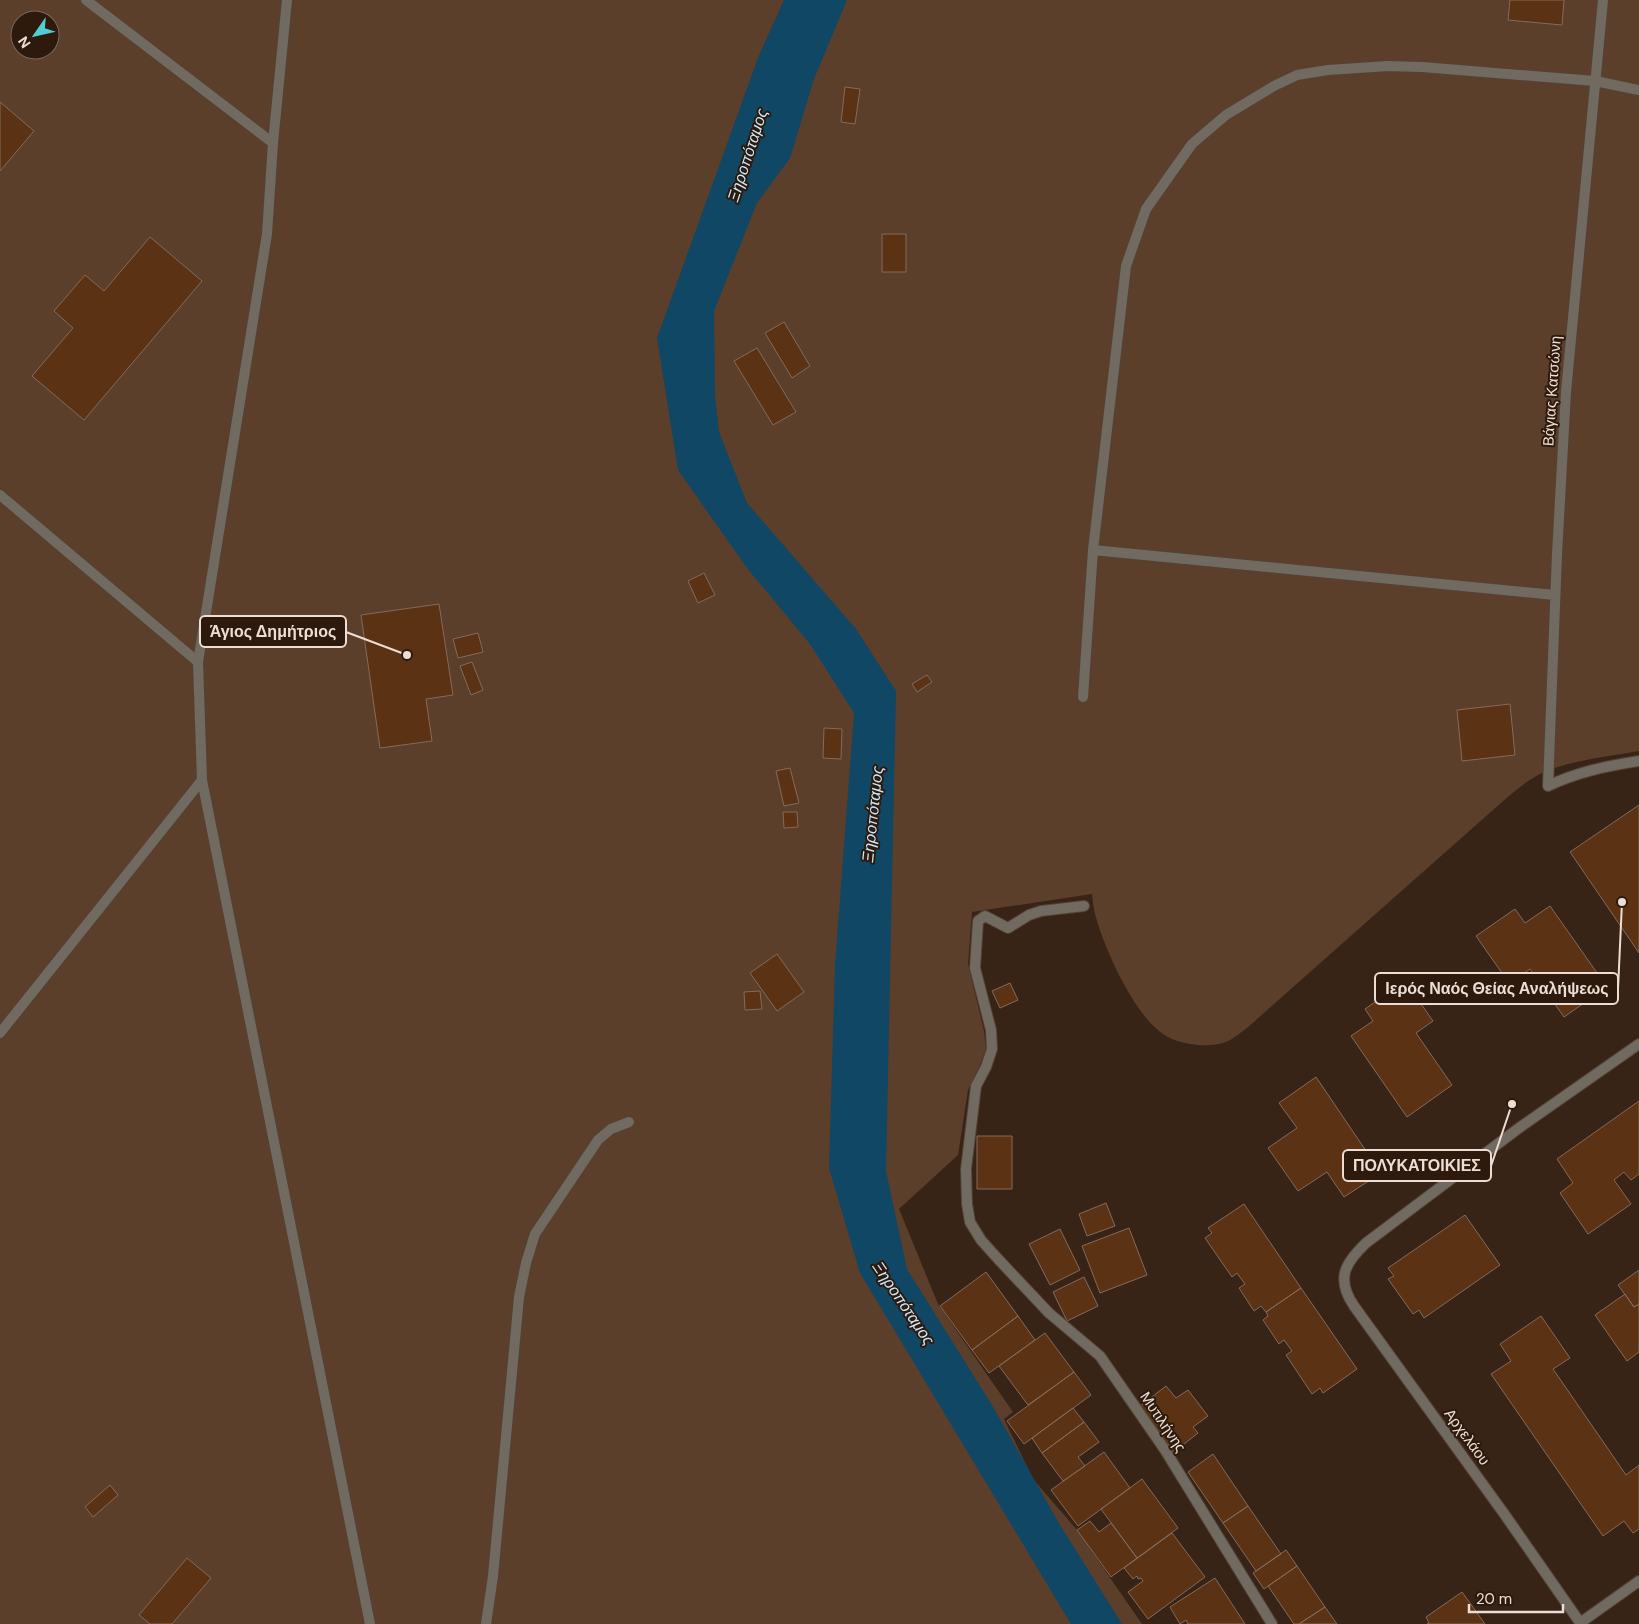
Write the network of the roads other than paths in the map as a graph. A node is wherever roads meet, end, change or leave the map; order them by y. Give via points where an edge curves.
1 (86, 0) edge
2 (287, 0) edge
3 (1603, 0) edge
4 (1595, 81) junction
5 (1639, 90) edge
6 (272, 143) junction
7 (0, 495) edge
8 (1093, 550) junction
9 (1555, 595) junction
10 (198, 662) junction
11 (1083, 697) dead end
12 (1639, 762) edge
13 (202, 780) junction
14 (1084, 906) dead end
15 (0, 1033) edge
16 (1639, 1044) edge
17 (629, 1122) dead end
18 (1639, 1581) edge
19 (1581, 1623) edge
20 (370, 1624) edge
21 (486, 1624) edge
22 (1272, 1624) edge

1 - 6 street
2 - 6 street
3 - 4 street, Βάγιας Κατσώνη
4 - 5 street
4 - 8 street via 1388,66 1312,72 1297,75 1254,97 1192,144 1146,209 1126,266
4 - 9 street, Βάγιας Κατσώνη via 1566,392
6 - 10 street via 267,234
7 - 10 street
8 - 9 street
8 - 11 street
9 - 12 street, Βάγιας Κατσώνη via 1548,786 1588,770
10 - 13 street
13 - 15 street
13 - 20 street
14 - 22 street, Μυτιλήνης via 1041,911 1008,928 984,916 978,920 975,968 992,1049 976,1086 966,1168 970,1222 998,1260 1044,1308 1100,1356 1165,1450
16 - 19 street, Αρχελάου via 1366,1243 1348,1264 1344,1274 1351,1301
17 - 21 street via 611,1129 598,1140 535,1234 528,1256 519,1297
18 - 19 street

